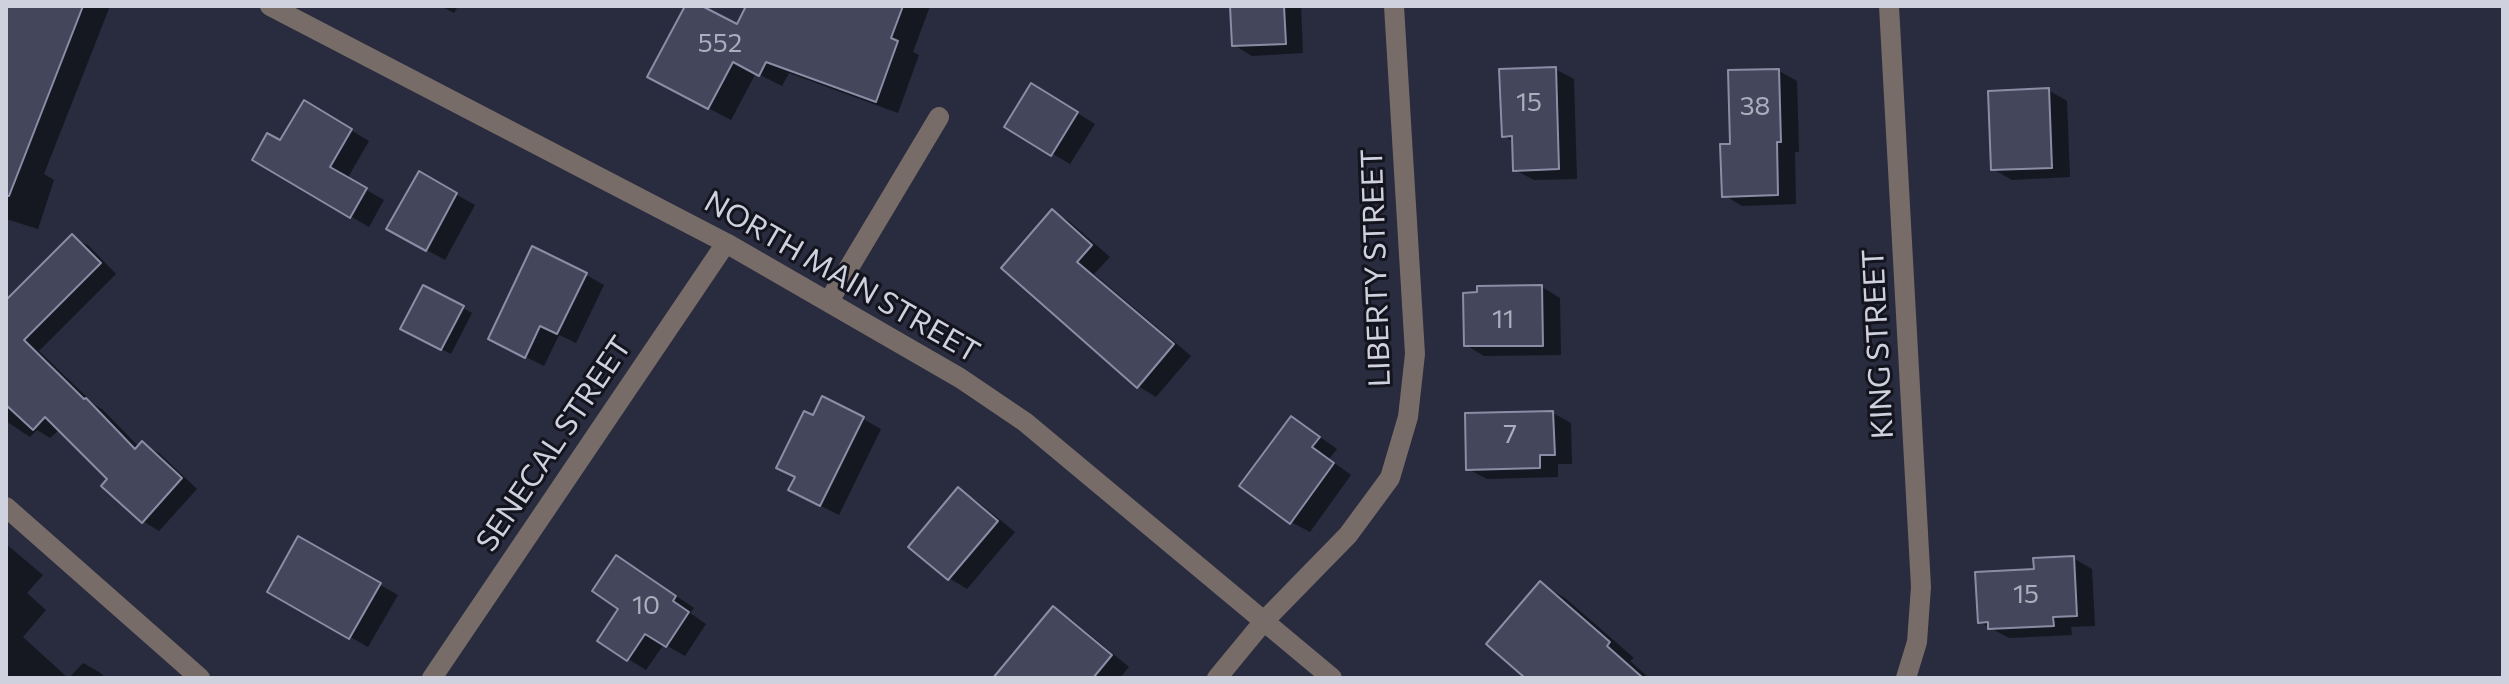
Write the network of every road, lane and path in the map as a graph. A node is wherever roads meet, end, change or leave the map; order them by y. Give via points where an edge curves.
1 (270, 6) edge
2 (1394, 6) edge
3 (1889, 6) edge
4 (939, 117) dead end
5 (726, 243) junction
6 (829, 301) junction
7 (6, 507) edge
8 (1264, 621) junction
9 (200, 678) edge
10 (432, 678) edge
11 (1217, 678) edge
12 (1332, 678) edge
13 (1906, 678) edge

1 - 5 street, NORTH MAIN STREET
2 - 8 street, LIBERTY STREET via 1415,354 1408,417 1390,478 1348,535
3 - 13 street, KING STREET via 1921,587 1917,642
4 - 6 street
5 - 6 street, NORTH MAIN STREET
5 - 10 street, SENECAL STREET
6 - 8 street, NORTH MAIN STREET via 1025,422
7 - 9 street
8 - 11 street, LIBERTY STREET
8 - 12 street, NORTH MAIN STREET

